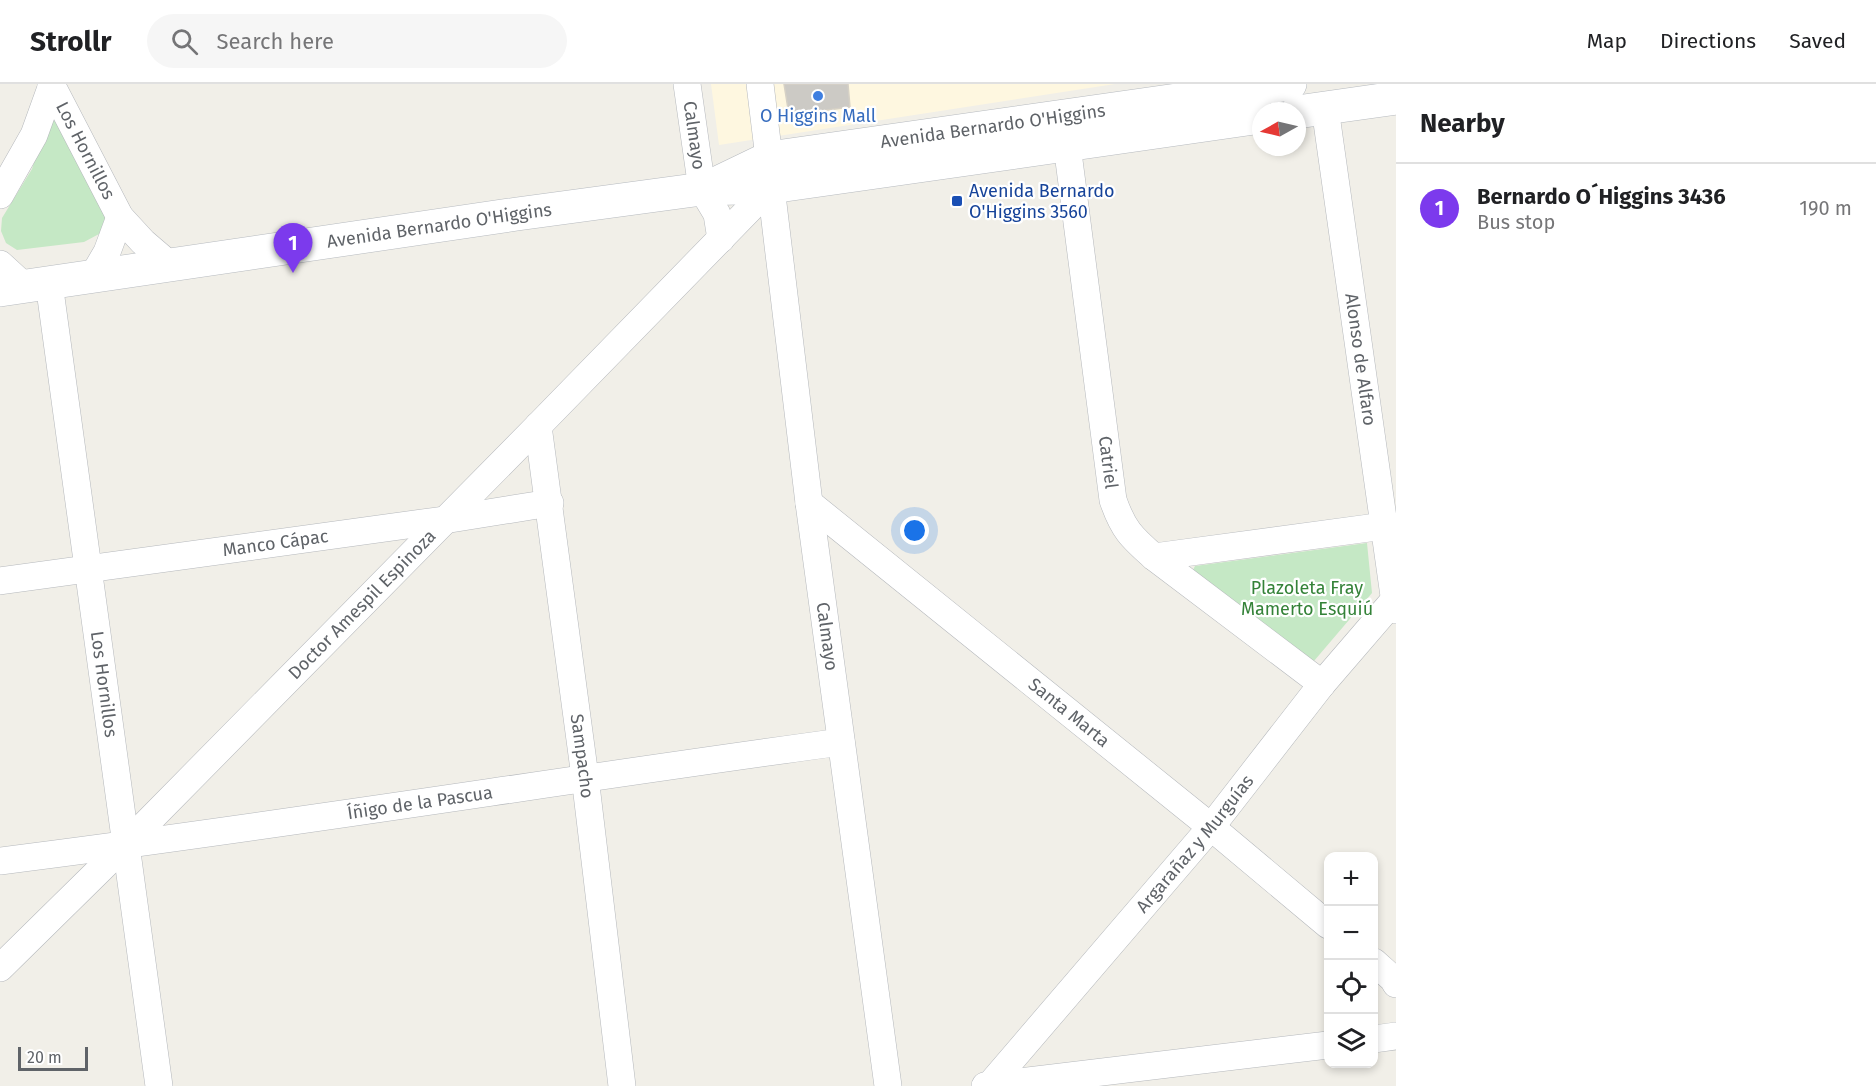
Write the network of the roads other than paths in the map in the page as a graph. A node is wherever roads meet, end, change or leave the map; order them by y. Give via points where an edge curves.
1 (687, 84) edge
2 (760, 84) edge
3 (1290, 84) edge
4 (52, 85) edge
5 (1396, 98) edge
6 (1311, 110) edge
7 (1252, 118) edge
8 (1067, 144) junction
9 (770, 172) junction
10 (702, 189) junction
11 (0, 195) edge
12 (120, 217) junction
13 (721, 239) junction
14 (0, 264) edge
15 (171, 266) junction
16 (93, 276) junction
17 (24, 286) edge
18 (538, 426) junction
19 (550, 503) junction
20 (809, 503) junction
21 (444, 520) junction
22 (1384, 526) junction
23 (1154, 557) junction
24 (88, 569) junction
25 (0, 581) edge
26 (1396, 603) edge
27 (1322, 684) junction
28 (841, 742) junction
29 (585, 777) junction
30 (1211, 827) junction
31 (126, 845) junction
32 (0, 861) edge
33 (1324, 921) edge
34 (0, 968) edge
35 (1396, 1036) edge
36 (1378, 1038) edge
37 (1324, 1046) edge
38 (159, 1086) edge
39 (622, 1086) edge
40 (888, 1086) edge
41 (984, 1086) edge
42 (989, 1086) edge

1 - 10 street, Calmayo
2 - 9 street, Calmayo
3 - 9 main road, Avenida Bernardo O'Higgins
4 - 11 street, Los Hornillos via 34,135
4 - 12 street, Los Hornillos
5 - 6 main road
6 - 22 street, Alonso de Alfaro
7 - 8 main road, Avenida Bernardo O'Higgins
8 - 9 main road, Avenida Bernardo O'Higgins
8 - 23 street, Catriel via 1113,500 1132,538
9 - 10 main road, Avenida Bernardo O'Higgins
9 - 13 street, Doctor Amespil Espinoza
9 - 20 street, Calmayo
10 - 13 street via 717,214
10 - 15 main road, Avenida Bernardo O'Higgins
12 - 15 street, Los Hornillos
12 - 16 street, Los Hornillos
13 - 18 street, Doctor Amespil Espinoza
14 - 17 street
15 - 16 main road, Avenida Bernardo O'Higgins
16 - 17 main road, Avenida Bernardo O'Higgins
17 - 24 street, Los Hornillos
18 - 19 street, Sampacho
18 - 21 street, Doctor Amespil Espinoza
19 - 21 street, Manco Cápac
19 - 29 street, Sampacho
20 - 28 street, Calmayo
20 - 30 street, Santa Marta
21 - 24 street, Manco Cápac
21 - 31 street, Doctor Amespil Espinoza
22 - 23 street
22 - 26 street, Alonso de Alfaro
23 - 27 street, Catriel
24 - 25 street, Manco Cápac
24 - 31 street, Los Hornillos
26 - 27 street, Argarañaz y Murguías
27 - 30 street, Argarañaz y Murguías
28 - 29 street, Íñigo de la Pascua
28 - 40 street, Calmayo
29 - 31 street, Íñigo de la Pascua
29 - 39 street, Sampacho
30 - 33 street, Santa Marta
30 - 42 street, Argarañaz y Murguías
31 - 32 street, Íñigo de la Pascua
31 - 34 street, Doctor Amespil Espinoza
31 - 38 street, Los Hornillos
35 - 36 street
37 - 42 street
41 - 42 street

